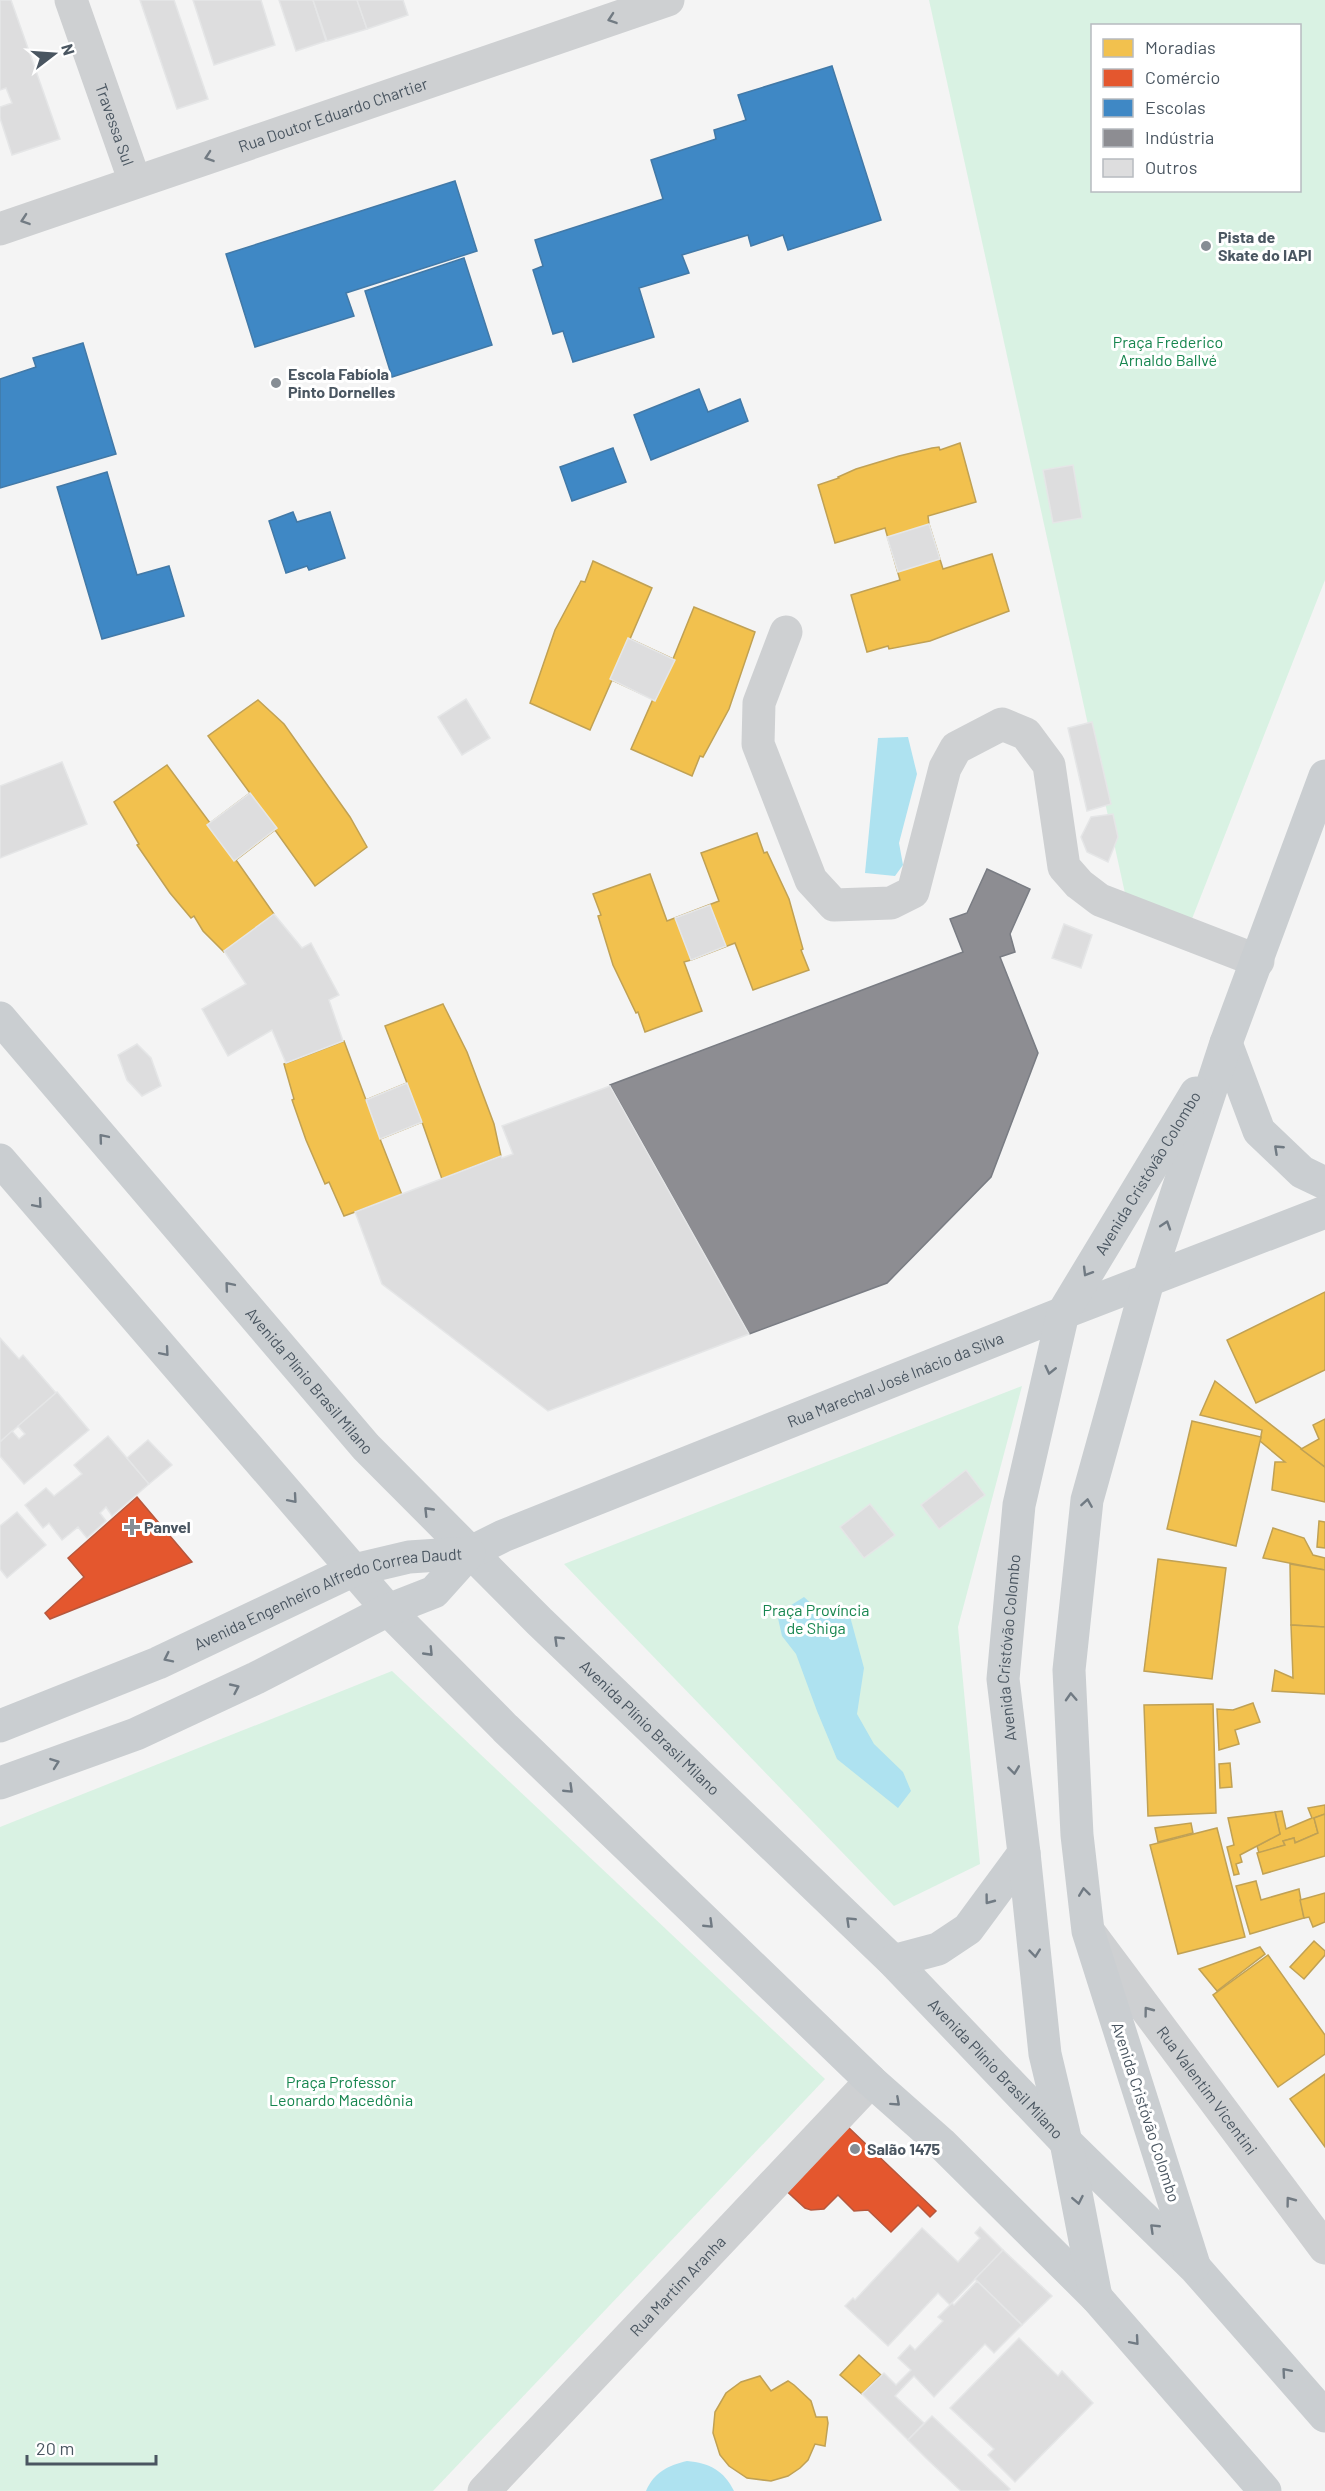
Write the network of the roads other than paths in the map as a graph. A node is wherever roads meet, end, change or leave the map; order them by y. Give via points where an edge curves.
1 (71, 0) edge
2 (668, 0) edge
3 (135, 182) junction
4 (0, 228) edge
5 (786, 632) dead end
6 (1325, 776) edge
7 (1258, 961) junction
8 (0, 1018) edge
9 (1226, 1043) junction
10 (0, 1160) edge
11 (1325, 1183) edge
12 (1325, 1212) edge
13 (1148, 1281) junction
14 (1063, 1313) junction
15 (469, 1553) junction
16 (354, 1570) junction
17 (388, 1611) junction
18 (0, 1726) edge
19 (0, 1783) edge
20 (1024, 1853) junction
21 (1088, 1931) junction
22 (892, 1961) junction
23 (871, 2080) junction
24 (1066, 2142) junction
25 (1325, 2248) edge
26 (1196, 2269) junction
27 (1096, 2297) junction
28 (1325, 2416) edge
29 (484, 2491) edge
30 (1265, 2491) edge

1 - 3 street, Travessa Sul
2 -> 3 street, Rua Doutor Eduardo Chartier
3 -> 4 street, Rua Doutor Eduardo Chartier
5 - 7 street via 759,703 758,744 811,880 834,905 891,903 913,892 945,768 956,748 1002,724 1026,734 1049,765 1064,867 1079,884 1100,900
6 - 7 main road, Avenida Cristóvão Colombo
7 - 9 main road, Avenida Cristóvão Colombo
15 -> 8 main road, Avenida Plínio Brasil Milano via 366,1447
11 -> 9 main road via 1302,1172 1259,1131
13 -> 9 main road, Avenida Cristóvão Colombo
9 -> 14 main road, Avenida Cristóvão Colombo
10 -> 16 main road
12 - 13 main road, Rua Marechal José Inácio da Silva
13 - 14 main road, Rua Marechal José Inácio da Silva
21 -> 13 main road, Avenida Cristóvão Colombo via 1077,1835 1069,1670 1087,1500
14 - 15 main road, Rua Marechal José Inácio da Silva via 503,1536
14 -> 20 main road, Avenida Cristóvão Colombo via 1019,1505 1003,1679
15 - 16 main road, Avenida Engenheiro Alfredo Correa Daudt via 409,1557
15 - 17 main road, Avenida Engenheiro Alfredo Correa Daudt via 434,1592
22 -> 15 main road, Avenida Plínio Brasil Milano
16 - 17 main road
16 -> 18 main road, Avenida Engenheiro Alfredo Correa Daudt via 158,1663
19 -> 17 main road, Avenida Engenheiro Alfredo Correa Daudt via 136,1734
17 -> 23 main road
20 -> 22 main road via 968,1929 938,1949
20 -> 24 main road, Avenida Cristóvão Colombo via 1045,2054
25 -> 21 street, Rua Valentim Vicentini
21 - 26 main road, Avenida Cristóvão Colombo
22 - 24 main road, Avenida Plínio Brasil Milano
23 -> 27 main road
23 - 29 street, Rua Martim Aranha
26 -> 24 main road, Avenida Plínio Brasil Milano
24 -> 27 main road, Avenida Cristóvão Colombo
28 -> 26 main road, Avenida Plínio Brasil Milano
27 -> 30 main road

